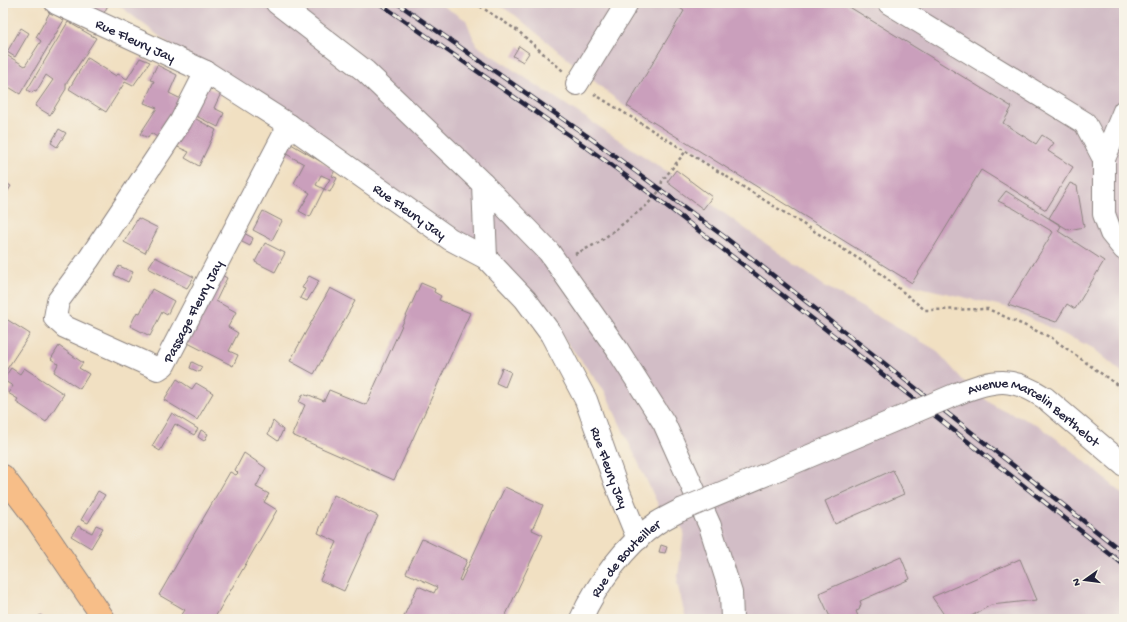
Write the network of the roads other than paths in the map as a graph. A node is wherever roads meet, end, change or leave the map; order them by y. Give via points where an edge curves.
1 (56, 3) edge
2 (277, 3) edge
3 (627, 3) edge
4 (889, 3) edge
5 (206, 72) junction
6 (577, 84) road end
7 (1124, 111) edge
8 (289, 125) junction
9 (1104, 159) junction
10 (483, 184) junction
11 (1124, 249) edge
12 (486, 258) junction
13 (1124, 465) edge
14 (767, 474) joint
15 (3, 476) edge
16 (638, 539) junction
17 (104, 619) edge
18 (581, 619) edge
19 (732, 619) edge

1 - 5 street, Rue Fleury Jay
2 - 10 street via 365,71
3 - 6 street
4 - 9 street via 1085,123
5 - 8 street, Rue Fleury Jay
5 - 8 street, Passage Fleury Jay via 176,128 89,259 58,300 56,318 65,327 158,369 164,365
7 - 9 street
8 - 12 street, Rue Fleury Jay via 450,239
9 - 11 street via 1104,214 1111,233
10 - 12 street
10 - 19 street via 558,265 664,423 710,526 731,593
12 - 16 street, Rue Fleury Jay via 525,299 551,334 586,400
13 - 14 street, Avenue Marcelin Berthelot, bridge via 1031,389 1020,384 994,383 959,393
14 - 16 street, Rue de Bouteiller, bridge via 682,510 655,524
15 - 17 main road via 38,522
16 - 18 street, Rue de Bouteiller via 615,564

